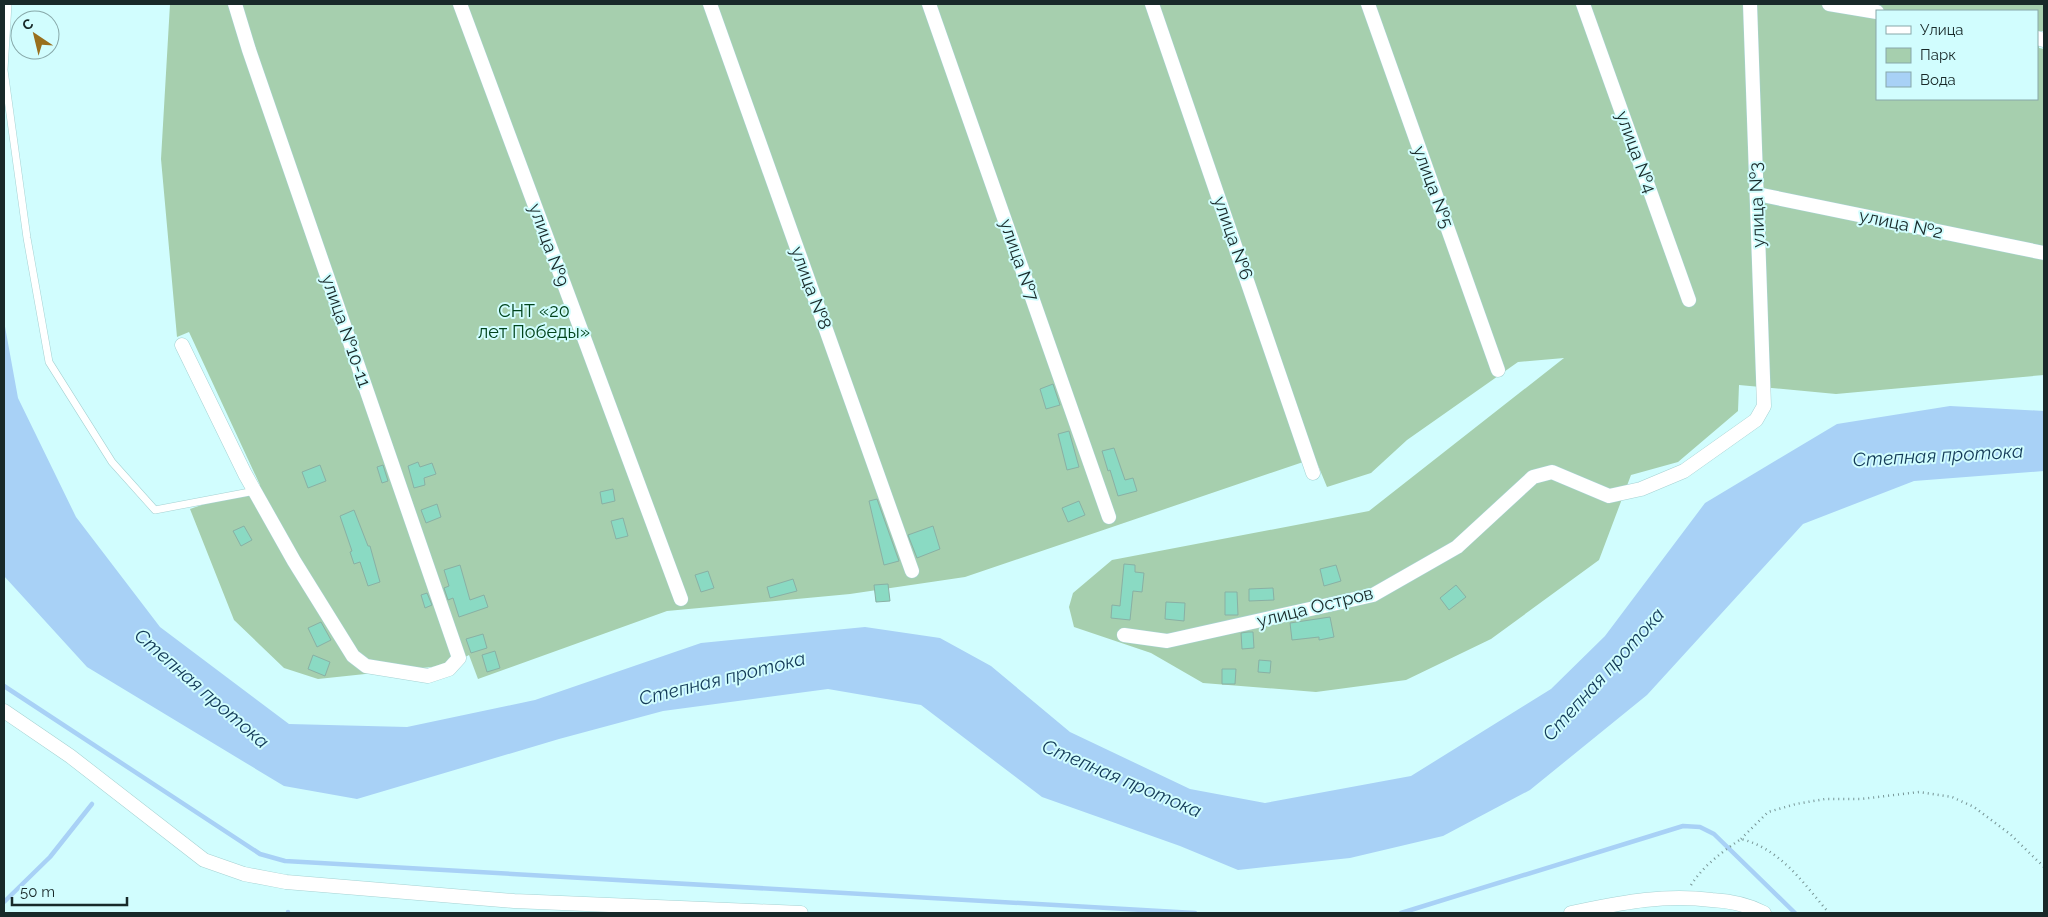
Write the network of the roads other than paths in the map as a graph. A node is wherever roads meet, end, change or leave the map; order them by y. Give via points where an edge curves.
1 (8, 4) edge
2 (235, 4) edge
3 (460, 4) edge
4 (710, 4) edge
5 (929, 4) edge
6 (1152, 4) edge
7 (1368, 4) edge
8 (1583, 4) edge
9 (1750, 4) edge
10 (1829, 4) edge
11 (1876, 12) edge
12 (1757, 194) junction
13 (2044, 253) edge
14 (1689, 300) dead end
15 (182, 345) dead end
16 (1498, 370) dead end
17 (1764, 406) joint
18 (1313, 473) dead end
19 (255, 491) junction
20 (1109, 517) dead end
21 (912, 571) dead end
22 (681, 599) dead end
23 (1124, 635) dead end
24 (4, 711) edge
25 (801, 913) edge
26 (1571, 913) edge
27 (1764, 913) edge

1 - 19 lane via 4,70 26,238 49,362 112,462 155,510
2 - 19 street, улица №10-11 via 459,658 449,669 428,676 366,666 353,656
3 - 22 street, улица №9
4 - 21 street, улица №8
5 - 20 street, улица №7
6 - 18 street, улица №6
7 - 16 street, улица №5
8 - 14 street, улица №4
9 - 12 street, улица №3
10 - 11 street
12 - 13 street, улица №2
12 - 17 street, улица №3
15 - 19 street
17 - 23 street, улица Остров via 1756,420 1684,471 1640,489 1609,496 1552,472 1533,477 1457,548 1373,595 1166,640
24 - 25 street via 70,756 204,860 244,874 286,882 514,901
26 - 27 street via 1638,899 1684,896 1732,902

